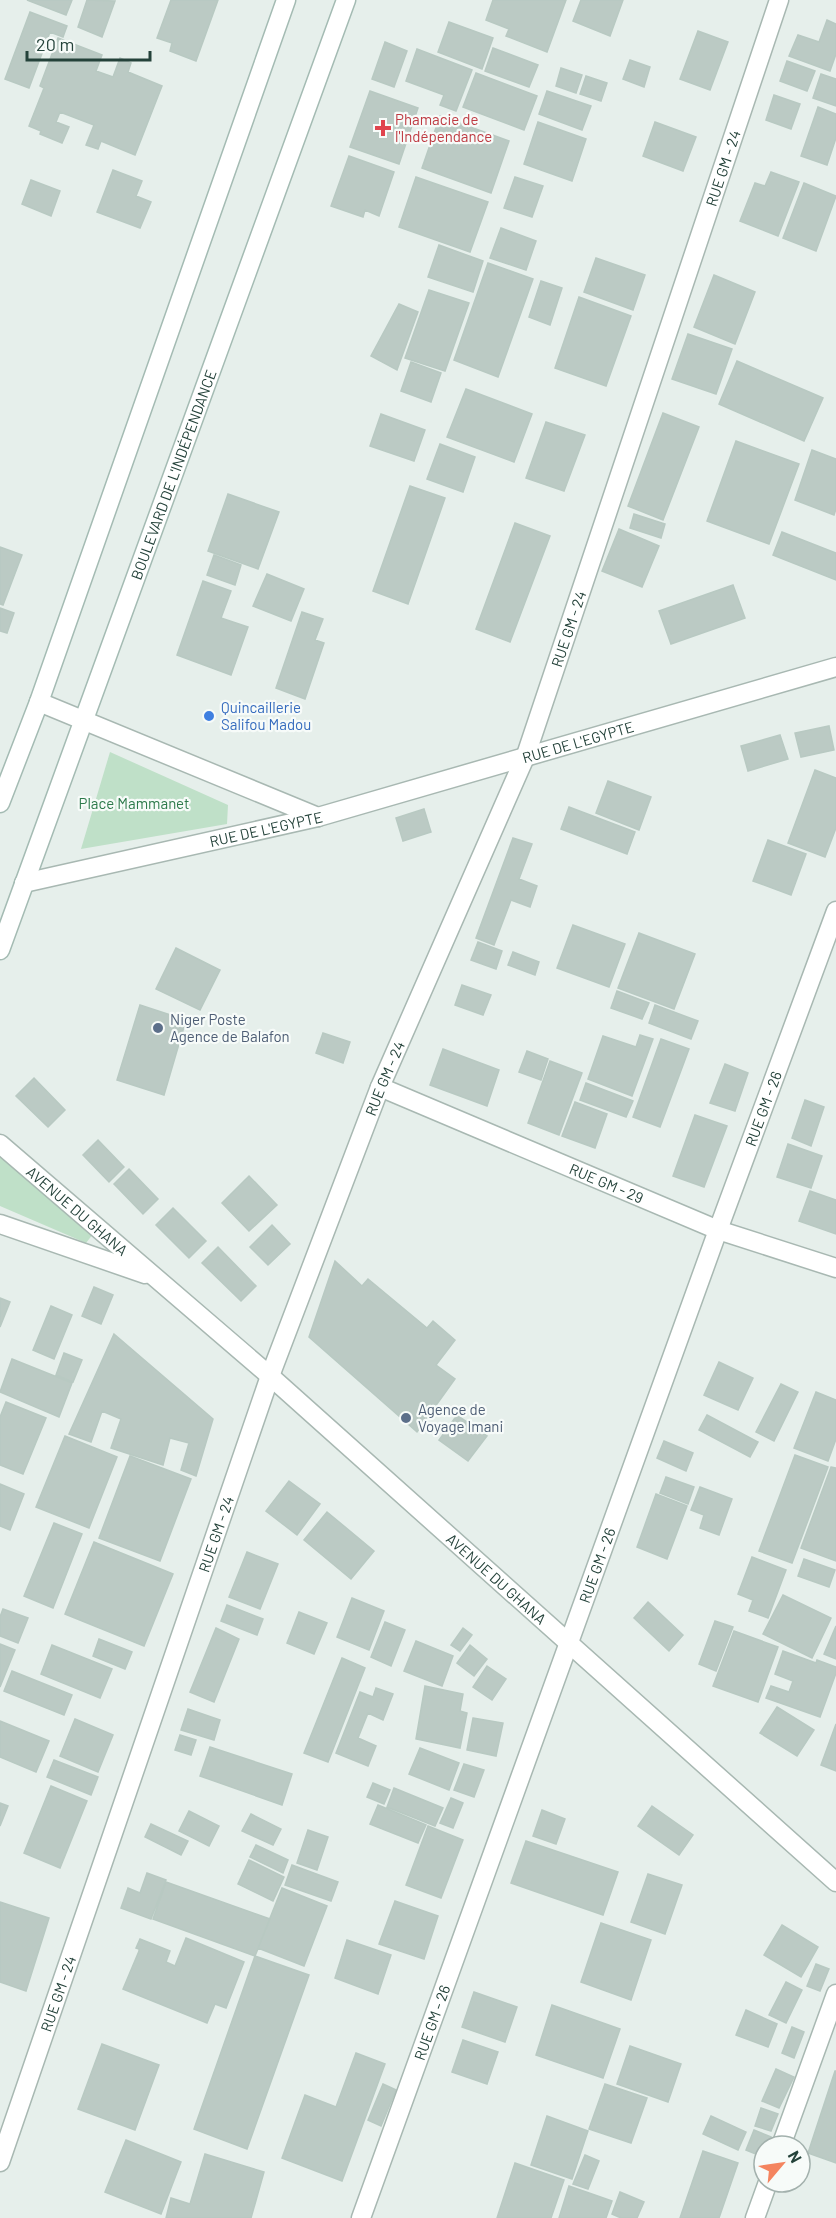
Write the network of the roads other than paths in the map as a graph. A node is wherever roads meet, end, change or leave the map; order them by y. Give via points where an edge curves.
1 (286, 0) edge
2 (346, 0) edge
3 (779, 0) edge
4 (836, 667) edge
5 (39, 702) junction
6 (84, 721) junction
7 (526, 755) junction
8 (0, 803) edge
9 (318, 817) junction
10 (24, 883) junction
11 (836, 911) edge
12 (0, 950) edge
13 (380, 1087) junction
14 (0, 1143) edge
15 (0, 1224) edge
16 (718, 1230) junction
17 (836, 1268) edge
18 (156, 1278) junction
19 (270, 1376) junction
20 (568, 1642) junction
21 (836, 1882) edge
22 (836, 1994) edge
23 (785, 2134) edge
24 (0, 2162) edge
25 (764, 2194) edge
26 (361, 2218) edge
27 (755, 2218) edge

1 - 5 street
2 - 6 street, BOULEVARD DE L'INDÉPENDANCE
3 - 7 street, RUE GM - 24
4 - 7 street, RUE DE L'EGYPTE
5 - 6 street, RUE DE L'EGYPTE
5 - 8 street
6 - 9 street, RUE DE L'EGYPTE
6 - 10 street, BOULEVARD DE L'INDÉPENDANCE
7 - 9 street, RUE DE L'EGYPTE
7 - 13 street, RUE GM - 24
9 - 10 street, RUE DE L'EGYPTE
10 - 12 street, BOULEVARD DE L'INDÉPENDANCE
11 - 16 street, RUE GM - 26
13 - 16 street, RUE GM - 29
13 - 19 street, RUE GM - 24
14 - 18 street, AVENUE DU GHANA
15 - 18 street, AVENUE DU GHANA
16 - 17 street, RUE GM - 29
16 - 20 street, RUE GM - 26
18 - 19 street, AVENUE DU GHANA
19 - 20 street, AVENUE DU GHANA
19 - 24 street, RUE GM - 24
20 - 21 street, AVENUE DU GHANA
20 - 26 street, RUE GM - 26
22 - 23 street
25 - 27 street

